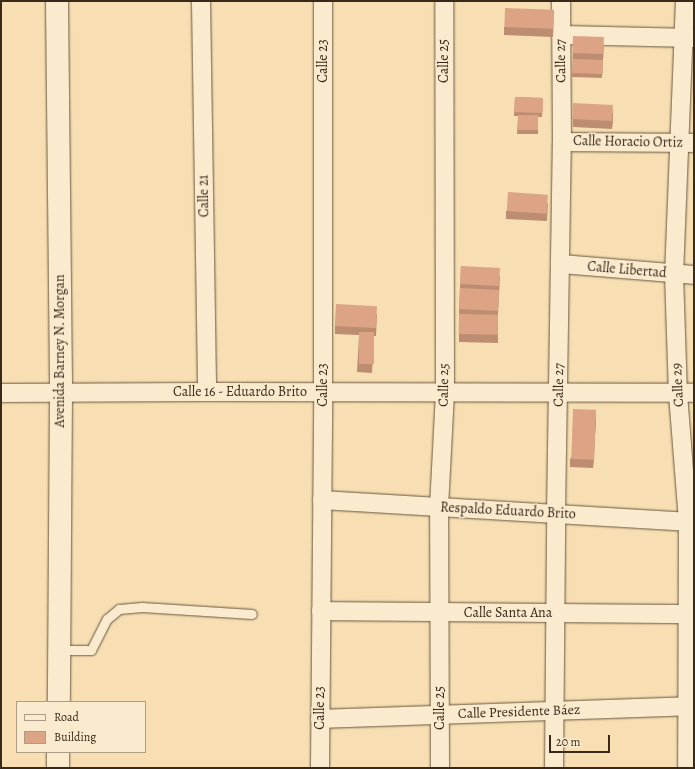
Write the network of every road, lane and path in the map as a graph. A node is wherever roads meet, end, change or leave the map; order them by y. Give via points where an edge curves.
1 (57, 1) edge
2 (201, 1) edge
3 (323, 1) edge
4 (444, 1) edge
5 (561, 1) edge
6 (685, 1) edge
7 (561, 35) junction
8 (689, 38) edge
9 (562, 142) junction
10 (686, 143) edge
11 (561, 264) junction
12 (674, 274) junction
13 (694, 275) edge
14 (207, 392) junction
15 (323, 392) junction
16 (1, 393) edge
17 (444, 393) junction
18 (559, 393) junction
19 (686, 393) edge
20 (61, 394) junction
21 (322, 500) junction
22 (440, 507) junction
23 (556, 514) junction
24 (691, 522) edge
25 (321, 611) junction
26 (440, 613) junction
27 (252, 614) dead end
28 (556, 614) junction
29 (691, 614) edge
30 (59, 650) junction
31 (59, 701) edge
32 (690, 706) edge
33 (554, 711) junction
34 (439, 715) junction
35 (320, 719) junction
36 (58, 753) edge
37 (58, 768) edge
38 (320, 768) edge
39 (440, 768) edge
40 (554, 768) edge
41 (687, 768) edge

1 - 20 street, Avenida Barney N. Morgan
2 - 14 street, Calle 21
3 - 15 street, Calle 23
4 - 17 street, Calle 25
5 - 7 street, Calle 27
6 - 8 street, Calle 29
7 - 8 street
7 - 9 street, Calle 27
8 - 10 street, Calle 29
9 - 10 street, Calle Horacio Ortiz
9 - 11 street, Calle 27
10 - 12 street, Calle 29
11 - 12 street, Calle Libertad
11 - 18 street, Calle 27
12 - 13 street, Calle Libertad
12 - 19 street, Calle 29
14 - 15 street, Calle 16 - Eduardo Brito
14 - 20 street, Calle 16 - Eduardo Brito
15 - 17 street, Calle 16 - Eduardo Brito
15 - 21 street, Calle 23
16 - 20 street, Calle 16 - Eduardo Brito
17 - 18 street, Calle 16 - Eduardo Brito
17 - 22 street, Calle 25
18 - 19 street, Calle 16 - Eduardo Brito
18 - 23 street, Calle 27
19 - 24 street, Calle 29
20 - 30 street, Avenida Barney N. Morgan
21 - 22 street, Respaldo Eduardo Brito
21 - 25 street, Calle 23
22 - 23 street, Respaldo Eduardo Brito
22 - 26 street, Calle 25
23 - 24 street, Respaldo Eduardo Brito
23 - 28 street, Calle 27
24 - 29 street, Calle 29
25 - 26 street, Calle Santa Ana
25 - 35 street, Calle 23
26 - 28 street, Calle Santa Ana
26 - 34 street, Calle 25
27 - 30 lane via 142,607 119,609 107,619 91,650
28 - 29 street, Calle Santa Ana
28 - 33 street, Calle 27
29 - 32 street, Calle 29
30 - 31 street, Avenida Barney N. Morgan
32 - 33 street, Calle Presidente Báez
32 - 41 street, Calle 29
33 - 34 street, Calle Presidente Báez
33 - 40 street, Calle 27
34 - 35 street, Calle Presidente Báez
34 - 39 street, Calle 25
35 - 38 street, Calle 23
36 - 37 street

